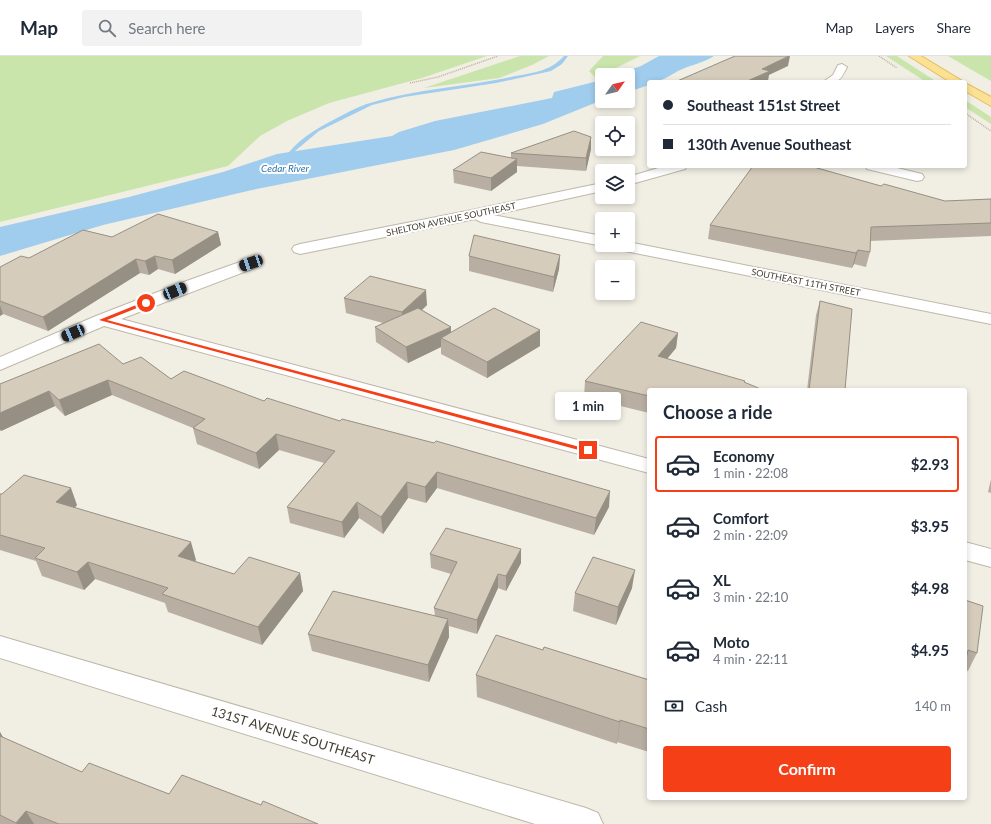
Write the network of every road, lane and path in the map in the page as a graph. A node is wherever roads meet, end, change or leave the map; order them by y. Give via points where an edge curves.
1 (498, 56) edge
2 (914, 56) edge
3 (842, 67) dead end
4 (832, 80) edge
5 (955, 80) edge
6 (410, 83) dead end
7 (967, 87) edge
8 (991, 102) edge
9 (967, 114) edge
10 (991, 131) edge
11 (673, 168) edge
12 (880, 168) edge
13 (917, 177) dead end
14 (635, 179) edge
15 (595, 189) edge
16 (472, 215) junction
17 (595, 240) edge
18 (635, 248) edge
19 (300, 249) dead end
20 (251, 263) dead end
21 (991, 319) edge
22 (102, 320) junction
23 (0, 364) edge
24 (647, 465) edge
25 (967, 552) edge
26 (991, 558) edge
27 (0, 647) edge
28 (586, 824) edge

1 - 6 path via 438,77
2 - 5 main road
3 - 4 street via 837,77
7 - 8 main road
9 - 10 path
11 - 14 street
12 - 13 street
15 - 16 street, SHELTON AVENUE SOUTHEAST
16 - 17 street
16 - 19 street, SHELTON AVENUE SOUTHEAST
18 - 21 street, SOUTHEAST 11TH STREET
20 - 22 street
22 - 23 street
22 - 24 street
25 - 26 street
27 - 28 street, 131ST AVENUE SOUTHEAST

